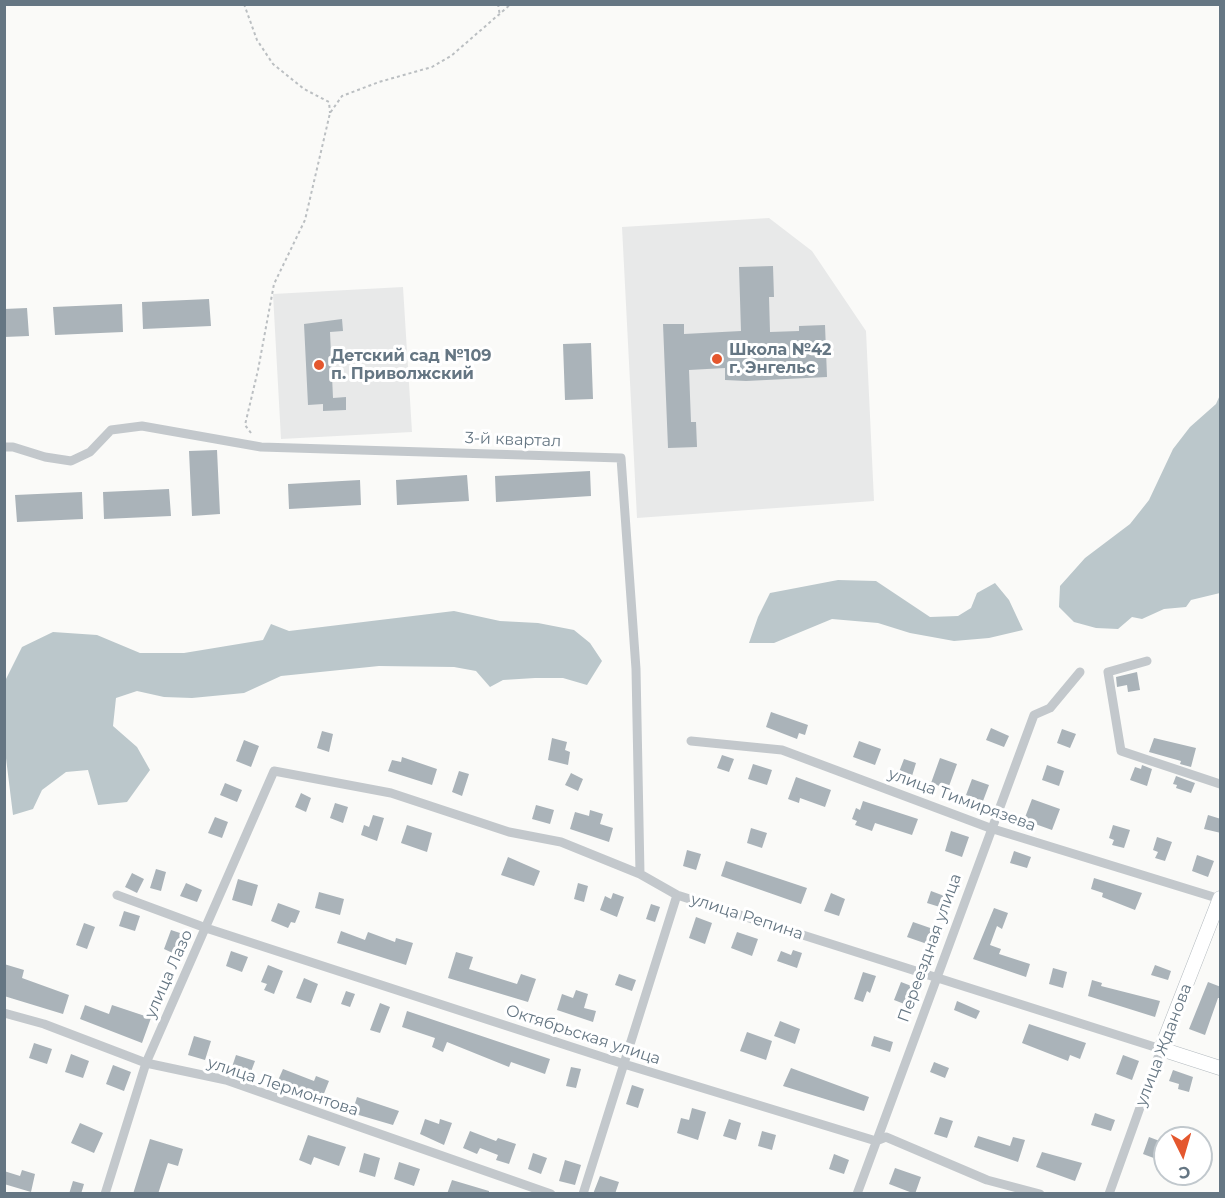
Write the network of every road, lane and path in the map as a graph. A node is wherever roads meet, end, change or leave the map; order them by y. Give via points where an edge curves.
1 (244, 4) edge
2 (498, 4) edge
3 (511, 4) edge
4 (500, 16) junction
5 (330, 113) junction
6 (4, 447) edge
7 (261, 447) junction
8 (1147, 662) dead end
9 (1080, 672) dead end
10 (691, 741) dead end
11 (274, 771) joint
12 (1221, 784) edge
13 (990, 828) junction
14 (640, 874) junction
15 (117, 895) dead end
16 (677, 895) junction
17 (1220, 899) edge
18 (206, 928) junction
19 (935, 977) junction
20 (4, 1013) edge
21 (1161, 1049) junction
22 (146, 1063) junction
23 (624, 1064) junction
24 (1221, 1068) edge
25 (876, 1141) junction
26 (105, 1194) edge
27 (551, 1194) edge
28 (583, 1194) edge
29 (858, 1194) edge
30 (1040, 1194) edge
31 (1109, 1194) edge

1 - 5 path via 257,40 273,64 304,89 329,102
2 - 4 path
3 - 4 path
4 - 5 path via 442,62 342,96
5 - 7 path via 305,220 274,284 245,425
6 - 7 street, 3-й квартал via 71,461 90,452 111,430 142,426
7 - 14 street, 3-й квартал via 621,458 636,669
8 - 12 street via 1108,672 1121,751
9 - 13 street, Переездная улица via 1050,708 1034,715
10 - 13 street, улица Тимирязева via 782,750
11 - 14 street, улица Репина via 391,793 509,832 561,842
11 - 18 street, улица Лазо
13 - 17 street, улица Тимирязева
13 - 19 street, Переездная улица
14 - 16 street, улица Репина
15 - 18 street, Октябрьская улица
16 - 19 street, улица Репина
16 - 23 street
17 - 21 street, улица Жданова
18 - 22 street, улица Лазо
18 - 23 street, Октябрьская улица
19 - 21 street, улица Репина
19 - 25 street, Переездная улица
20 - 22 street, улица Лермонтова
21 - 24 street, улица Репина
21 - 31 street, улица Жданова
22 - 26 street, улица Лазо
22 - 27 street, улица Лермонтова via 226,1080
23 - 25 street, Октябрьская улица
23 - 28 street
25 - 29 street, Переездная улица
25 - 30 street, Октябрьская улица via 886,1137 987,1180

